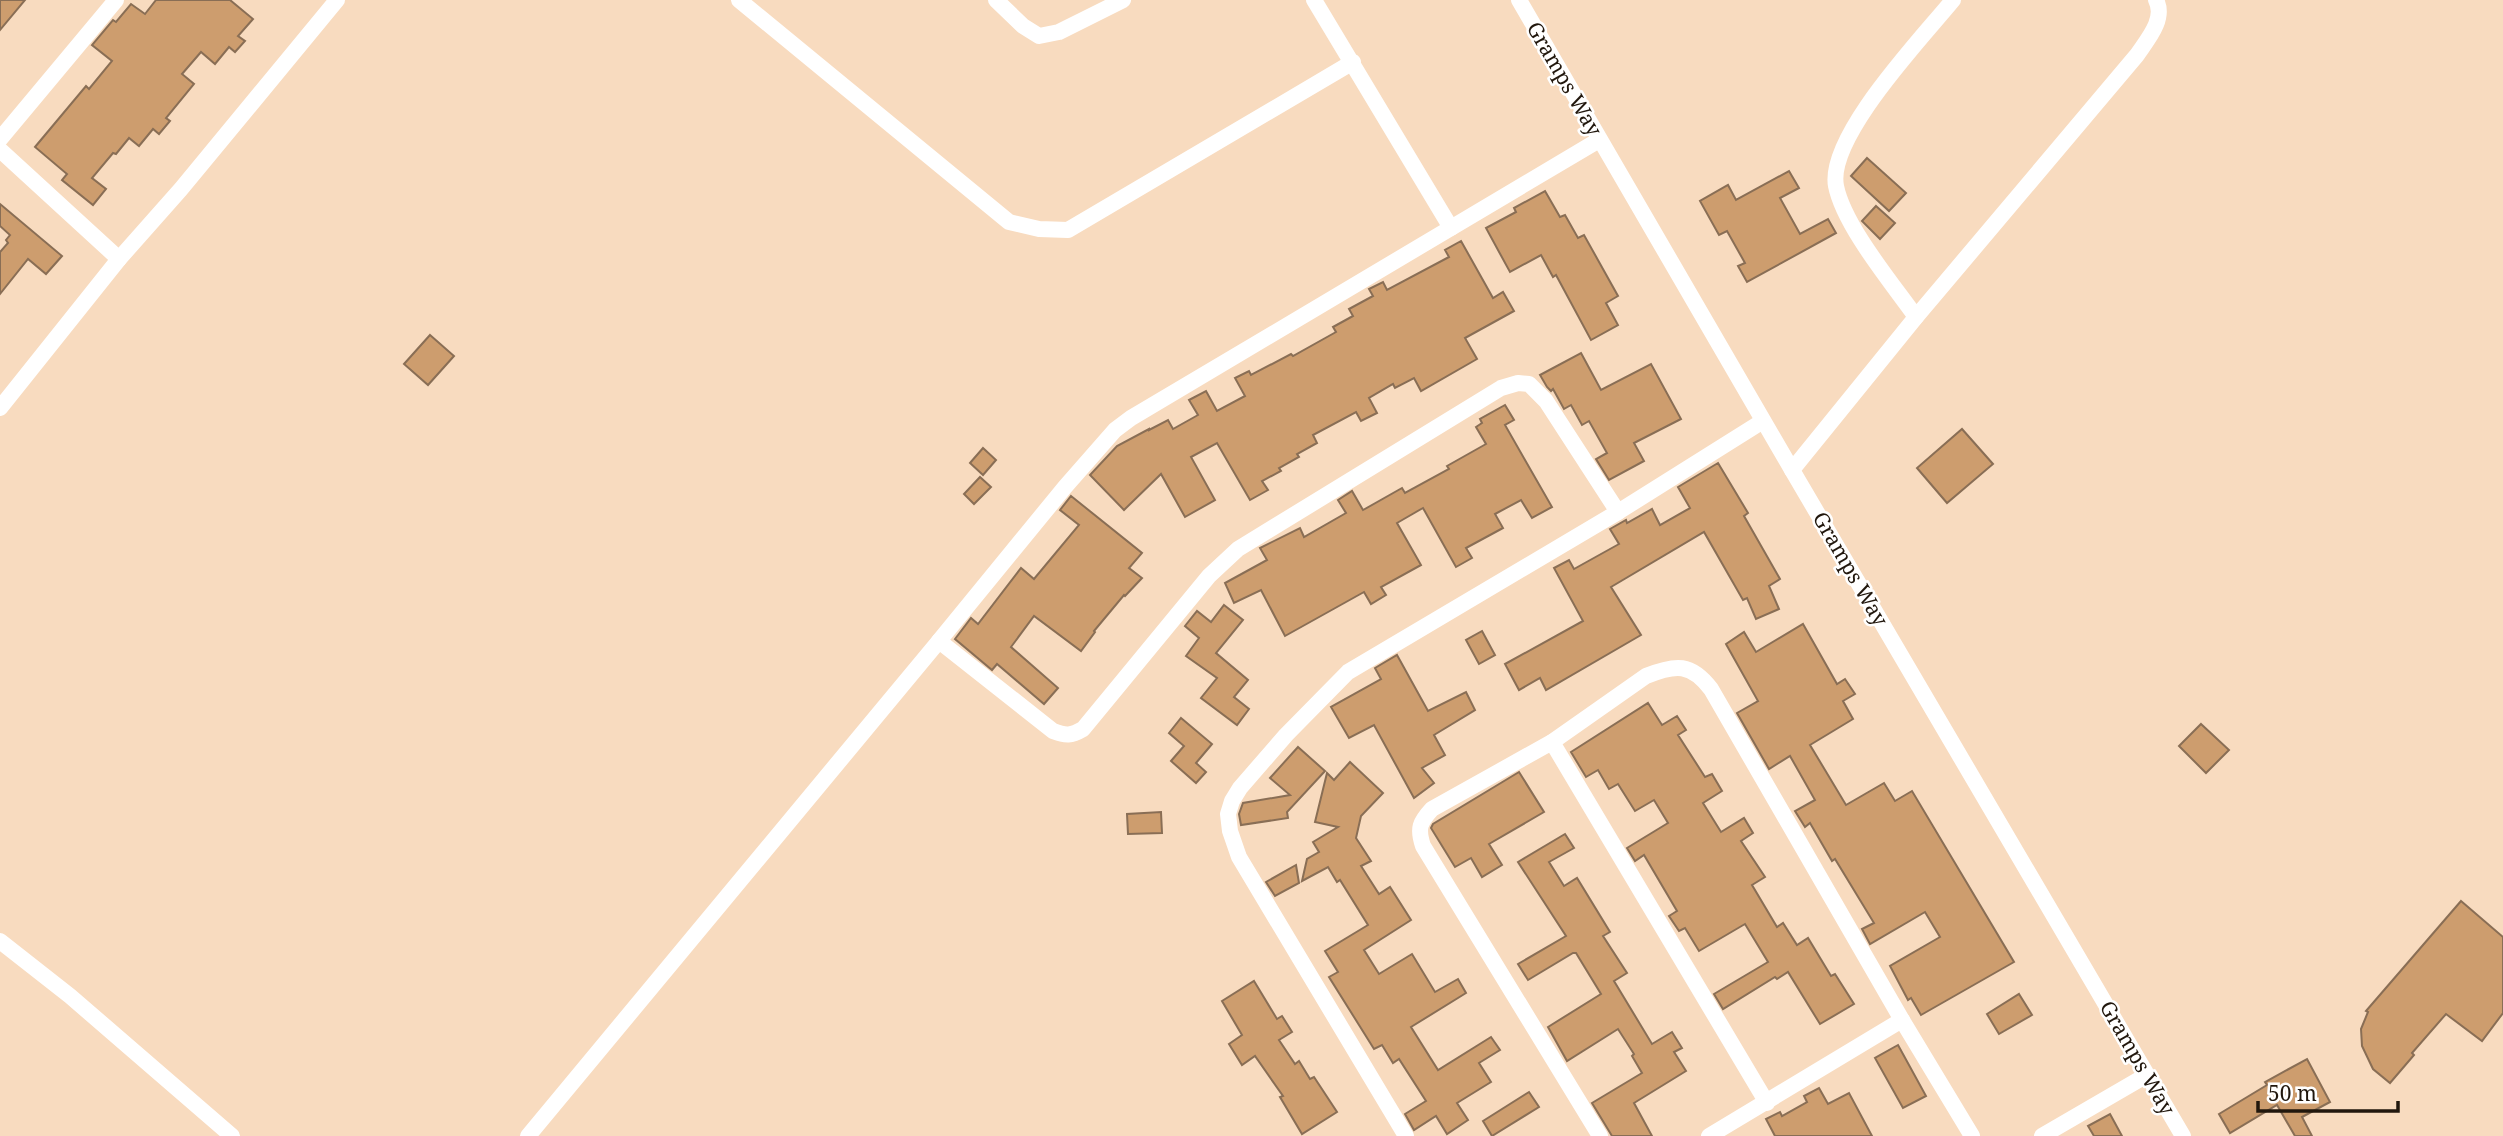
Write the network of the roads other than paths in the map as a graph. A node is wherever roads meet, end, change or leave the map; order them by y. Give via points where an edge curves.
1 (116, 0) edge
2 (337, 0) edge
3 (739, 0) edge
4 (996, 0) edge
5 (1123, 0) edge
6 (1314, 0) edge
7 (1519, 0) edge
8 (1953, 0) edge
9 (2156, 0) edge
10 (1353, 62) junction
11 (0, 139) edge
12 (1599, 140) junction
13 (0, 150) edge
14 (1451, 228) junction
15 (119, 259) junction
16 (1916, 317) junction
17 (0, 408) edge
18 (1763, 421) junction
19 (1792, 470) junction
20 (1618, 512) junction
21 (939, 641) junction
22 (1552, 742) junction
23 (0, 941) edge
24 (1902, 1020) junction
25 (2147, 1075) junction
26 (1767, 1103) junction
27 (232, 1136) edge
28 (527, 1136) edge
29 (1406, 1136) edge
30 (1600, 1136) edge
31 (1709, 1136) edge
32 (1972, 1136) edge
33 (2042, 1136) edge
34 (2183, 1136) edge

1 - 11 street
2 - 15 street
3 - 10 street via 1009,222 1039,229 1068,230
4 - 5 street via 1039,36 1059,32
6 - 10 street
7 - 12 street, Gramps Way
8 - 16 street via 1867,105 1839,159 1835,182 1849,220
9 - 16 street via 2158,20 2137,55
10 - 14 street
12 - 14 street
12 - 18 street, Gramps Way
13 - 15 street
14 - 21 street via 1115,430
15 - 17 street
16 - 19 street
18 - 19 street, Gramps Way
18 - 20 street
19 - 25 street, Gramps Way
20 - 21 street via 1546,401 1529,384 1518,383 1501,388 1238,549 1209,576 1083,729 1073,735 1053,731
20 - 29 street via 1348,672 1286,735 1232,801 1228,814 1233,846
21 - 28 street
22 - 24 street via 1646,676 1674,667 1699,673
22 - 26 street
22 - 30 street via 1432,809 1420,823 1419,834
23 - 27 street
24 - 26 street
24 - 32 street
25 - 33 street
25 - 34 street, Gramps Way
26 - 31 street

